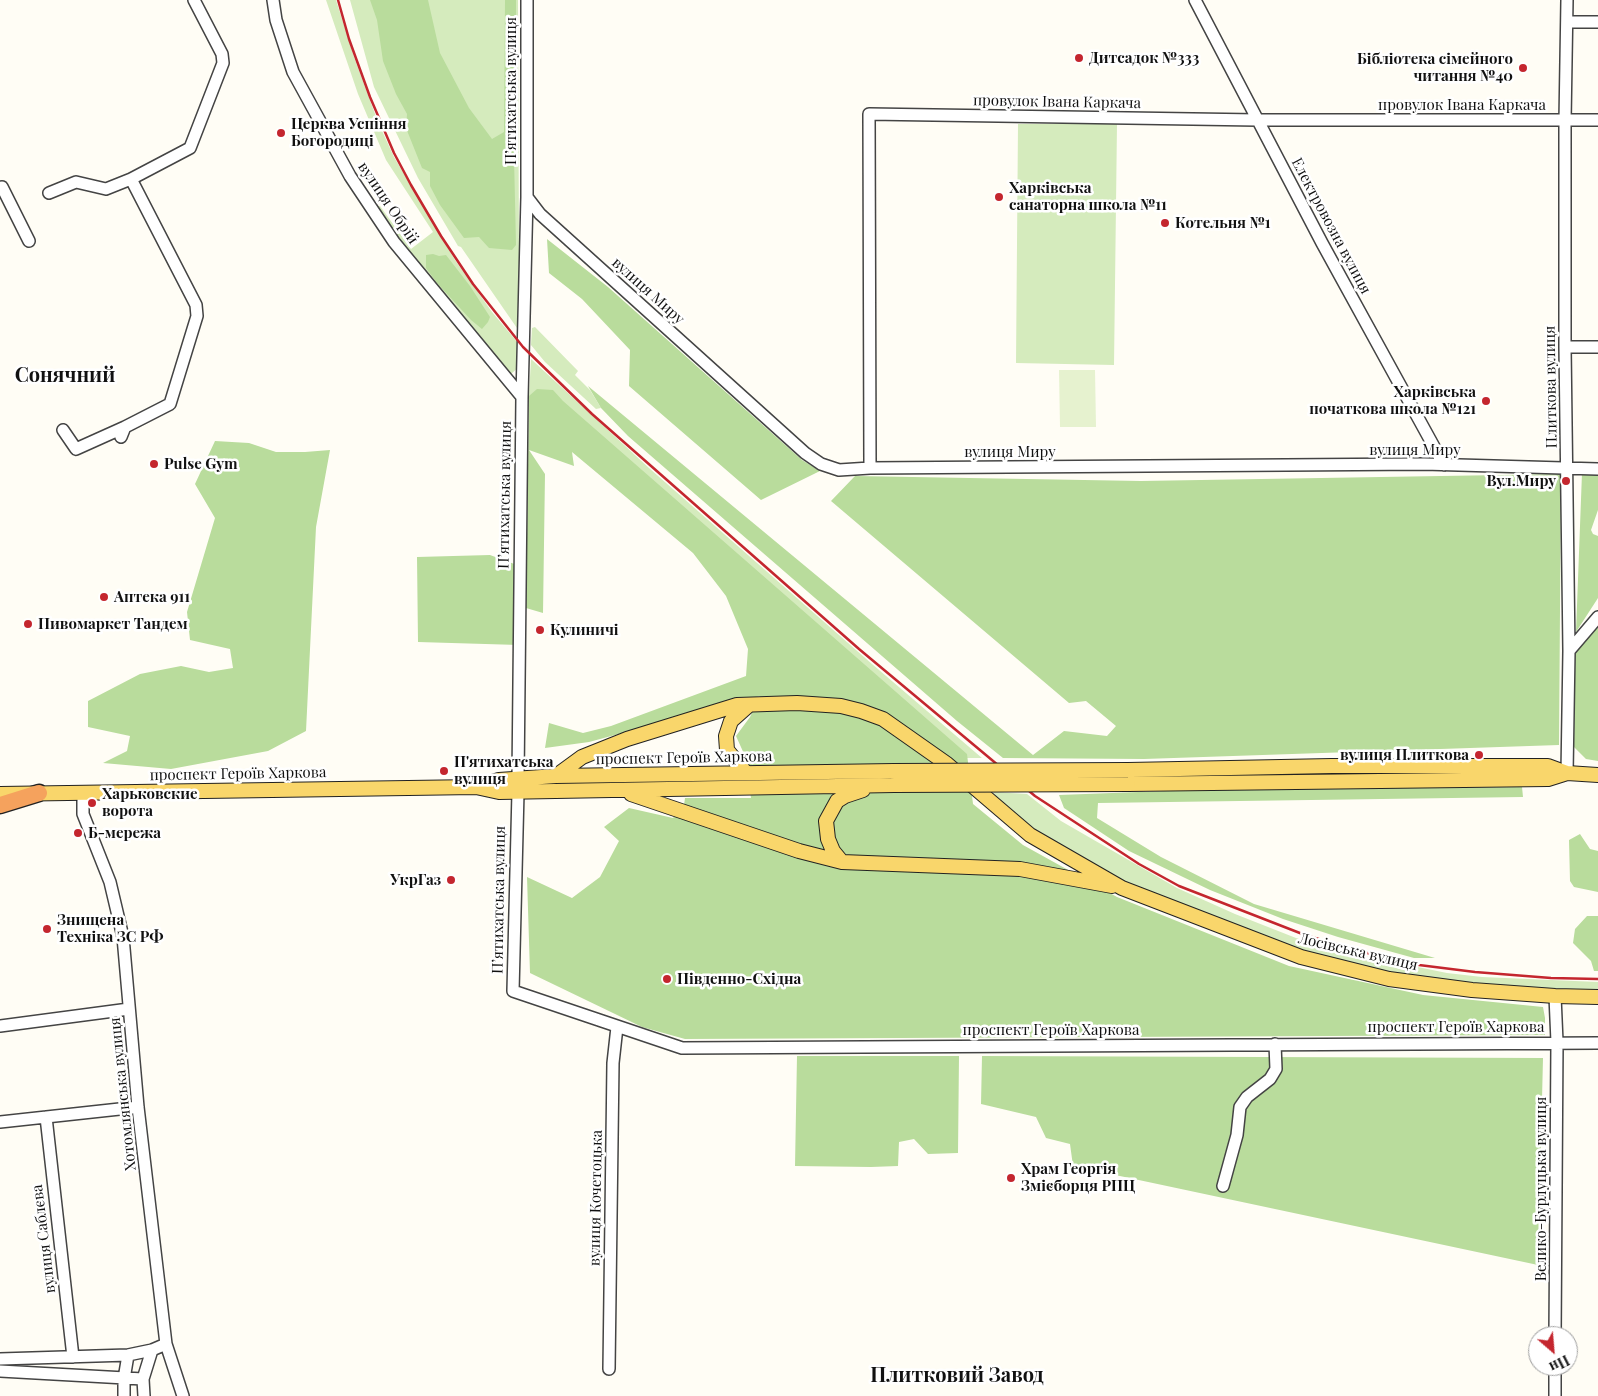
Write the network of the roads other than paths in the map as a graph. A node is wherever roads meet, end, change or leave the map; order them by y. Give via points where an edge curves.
1 (194, 0) edge
2 (273, 0) edge
3 (527, 0) edge
4 (1195, 0) edge
5 (1567, 0) edge
6 (1567, 22) junction
7 (1598, 22) edge
8 (1257, 120) junction
9 (1565, 120) junction
10 (1598, 120) edge
11 (132, 180) junction
12 (2, 187) dead end
13 (50, 193) dead end
14 (527, 197) junction
15 (29, 241) dead end
16 (1565, 347) junction
17 (1598, 347) edge
18 (522, 397) junction
19 (63, 430) dead end
20 (1444, 465) junction
21 (870, 468) junction
22 (1567, 469) junction
23 (1598, 469) edge
24 (1598, 617) edge
25 (1570, 651) junction
26 (749, 705) junction
27 (746, 773) junction
28 (1567, 773) junction
29 (1598, 775) edge
30 (556, 776) junction
31 (1128, 777) junction
32 (518, 785) junction
33 (879, 785) junction
34 (624, 791) junction
35 (83, 792) junction
36 (39, 793) junction
37 (0, 794) edge
38 (0, 805) edge
39 (842, 862) junction
40 (1122, 888) junction
41 (513, 991) joint
42 (1555, 996) junction
43 (1598, 997) edge
44 (129, 1009) junction
45 (0, 1026) edge
46 (617, 1027) junction
47 (1557, 1042) junction
48 (1598, 1043) edge
49 (1276, 1044) junction
50 (138, 1107) junction
51 (46, 1117) junction
52 (0, 1122) edge
53 (1222, 1186) dead end
54 (1555, 1326) edge
55 (166, 1344) junction
56 (152, 1350) junction
57 (128, 1355) junction
58 (73, 1356) junction
59 (0, 1359) edge
60 (609, 1369) dead end
61 (0, 1371) edge
62 (1555, 1376) edge
63 (124, 1379) junction
64 (144, 1379) junction
65 (124, 1396) edge
66 (144, 1396) edge
67 (183, 1396) edge
68 (1555, 1396) edge

1 - 11 street via 222,54 223,63 190,148
2 - 18 street, вулиця Обрій via 293,72 350,176 394,242
3 - 14 street, П’ятихатська вулиця
4 - 8 street, Електровозна вулиця
5 - 6 street, Плиткова вулиця
6 - 7 street
6 - 9 street, Плиткова вулиця
8 - 9 street, провулок Івана Каркача
8 - 20 street, Електровозна вулиця
8 - 21 street, провулок Івана Каркача via 869,114
9 - 10 street, провулок Івана Каркача
9 - 16 street, Плиткова вулиця
11 - 13 street via 106,189 76,182
11 - 19 street via 196,305 197,316 170,404 123,432 76,449
12 - 15 street
14 - 18 street, П’ятихатська вулиця
14 - 21 street, вулиця Миру via 540,214 805,453 821,464 839,470
16 - 17 street
16 - 22 street, Плиткова вулиця
18 - 32 street, П’ятихатська вулиця
20 - 21 street, вулиця Миру
20 - 22 street, вулиця Миру
22 - 23 street, вулиця Миру
22 - 25 street, Плиткова вулиця
24 - 25 street
25 - 28 street, Плиткова вулиця
26 - 27 main road via 731,721 726,736 727,750
26 - 30 main road via 737,705 627,739 582,757
26 - 40 main road via 797,703 841,706 882,719 947,764 1030,835
27 - 30 main road, проспект Героїв Харкова
27 - 31 main road, проспект Героїв Харкова, bridge via 894,770
28 - 29 main road
28 - 31 main road via 1548,779
30 - 32 main road, проспект Героїв Харкова
31 - 33 main road, проспект Героїв Харкова, bridge
32 - 34 main road, проспект Героїв Харкова
32 - 35 main road, проспект Героїв Харкова via 499,792 476,787
32 - 41 street, П’ятихатська вулиця
33 - 34 main road, проспект Героїв Харкова
33 - 39 main road via 837,801 826,821 828,839
34 - 39 main road via 799,851
35 - 36 main road, проспект Героїв Харкова
35 - 44 street, Хотомлянська вулиця via 83,814 110,882 123,937
36 - 37 main road, проспект Героїв Харкова
36 - 38 highway
39 - 40 main road via 1020,869
40 - 42 main road, Лосівська вулиця via 1310,960 1389,979
41 - 46 street, проспект Героїв Харкова
42 - 43 main road, Лосівська вулиця
42 - 47 street
44 - 45 street
44 - 50 street, Хотомлянська вулиця
46 - 49 street, проспект Героїв Харкова via 682,1048
46 - 60 street, вулиця Кочетоцька via 613,1062
47 - 48 street, проспект Героїв Харкова
47 - 49 street, проспект Героїв Харкова
47 - 54 street, Велико-Бурлуцька вулиця
49 - 53 street via 1276,1069 1240,1107 1237,1135
50 - 51 street
50 - 55 street, Хотомлянська вулиця
51 - 52 street
51 - 58 street, вулиця Саблєва
55 - 56 street
55 - 67 street, Хотомлянська вулиця
56 - 57 street
56 - 64 street
57 - 58 street
57 - 63 street
58 - 59 street
61 - 63 street
62 - 68 street
63 - 64 street
63 - 65 street
64 - 66 street

